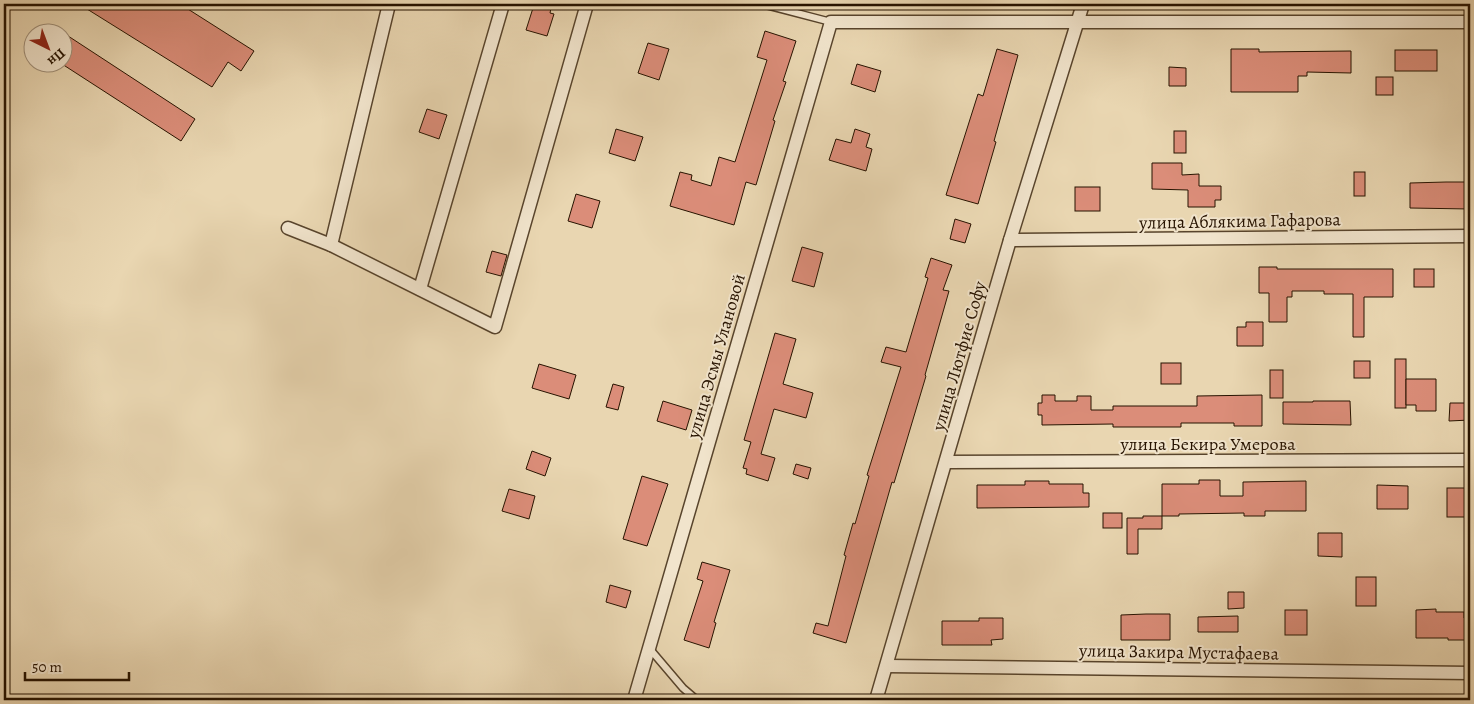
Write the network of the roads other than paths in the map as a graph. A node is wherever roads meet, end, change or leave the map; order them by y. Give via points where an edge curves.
1 (389, 4) edge
2 (503, 4) edge
3 (587, 4) edge
4 (762, 4) edge
5 (1083, 4) edge
6 (831, 22) junction
7 (1077, 22) junction
8 (1470, 22) edge
9 (288, 228) dead end
10 (1470, 236) edge
11 (1010, 240) junction
12 (331, 245) junction
13 (420, 289) junction
14 (1470, 460) edge
15 (947, 462) junction
16 (649, 647) junction
17 (887, 666) junction
18 (1470, 673) edge
19 (634, 700) edge
20 (697, 700) edge
21 (876, 700) edge

1 - 12 street
2 - 13 street
3 - 13 street via 495,326
4 - 6 lane
5 - 7 street, улица Лютфие Софу
6 - 7 street
6 - 16 street, улица Эсмы Улановой
7 - 8 street
7 - 11 street, улица Лютфие Софу
9 - 12 street
10 - 11 street, улица Аблякима Гафарова
11 - 15 street, улица Лютфие Софу
12 - 13 street
14 - 15 street, улица Бекира Умерова
15 - 17 street, улица Лютфие Софу
16 - 19 street, улица Эсмы Улановой
16 - 20 lane via 682,688
17 - 18 street, улица Закира Мустафаева
17 - 21 street, улица Лютфие Софу

